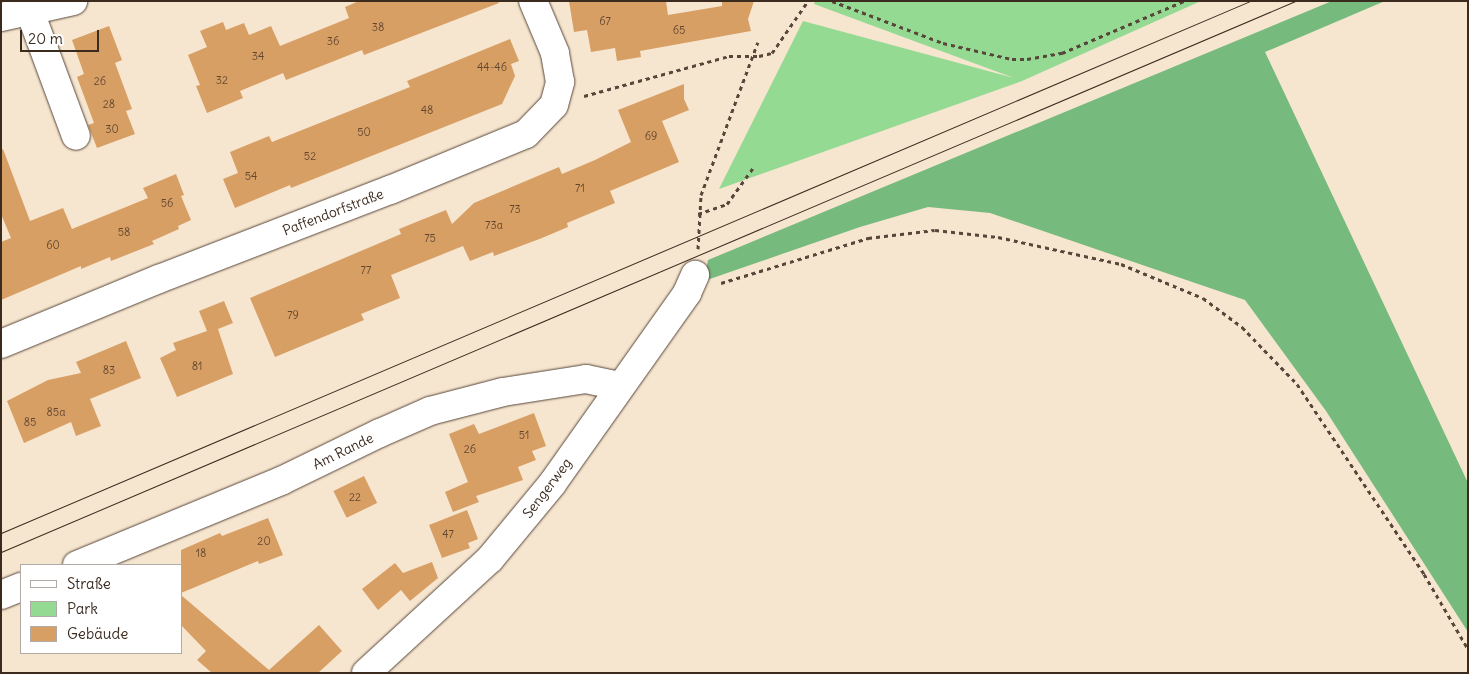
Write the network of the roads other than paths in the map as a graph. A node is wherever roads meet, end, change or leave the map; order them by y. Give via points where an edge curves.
1 (73, 1) edge
2 (533, 1) edge
3 (30, 9) junction
4 (1, 17) edge
5 (76, 136) dead end
6 (691, 284) road end
7 (1, 344) edge
8 (620, 386) junction
9 (79, 564) edge
10 (20, 587) edge
11 (1, 595) edge
12 (366, 673) edge

1 - 3 street
2 - 7 street, Paffendorfstraße via 555,53 560,82 554,105 526,134
3 - 4 street
3 - 5 street
6 - 8 street, Sengerweg
8 - 9 street, Am Rande via 586,379 503,392 430,411 281,482
8 - 12 street, Sengerweg via 552,484 490,559
10 - 11 street

